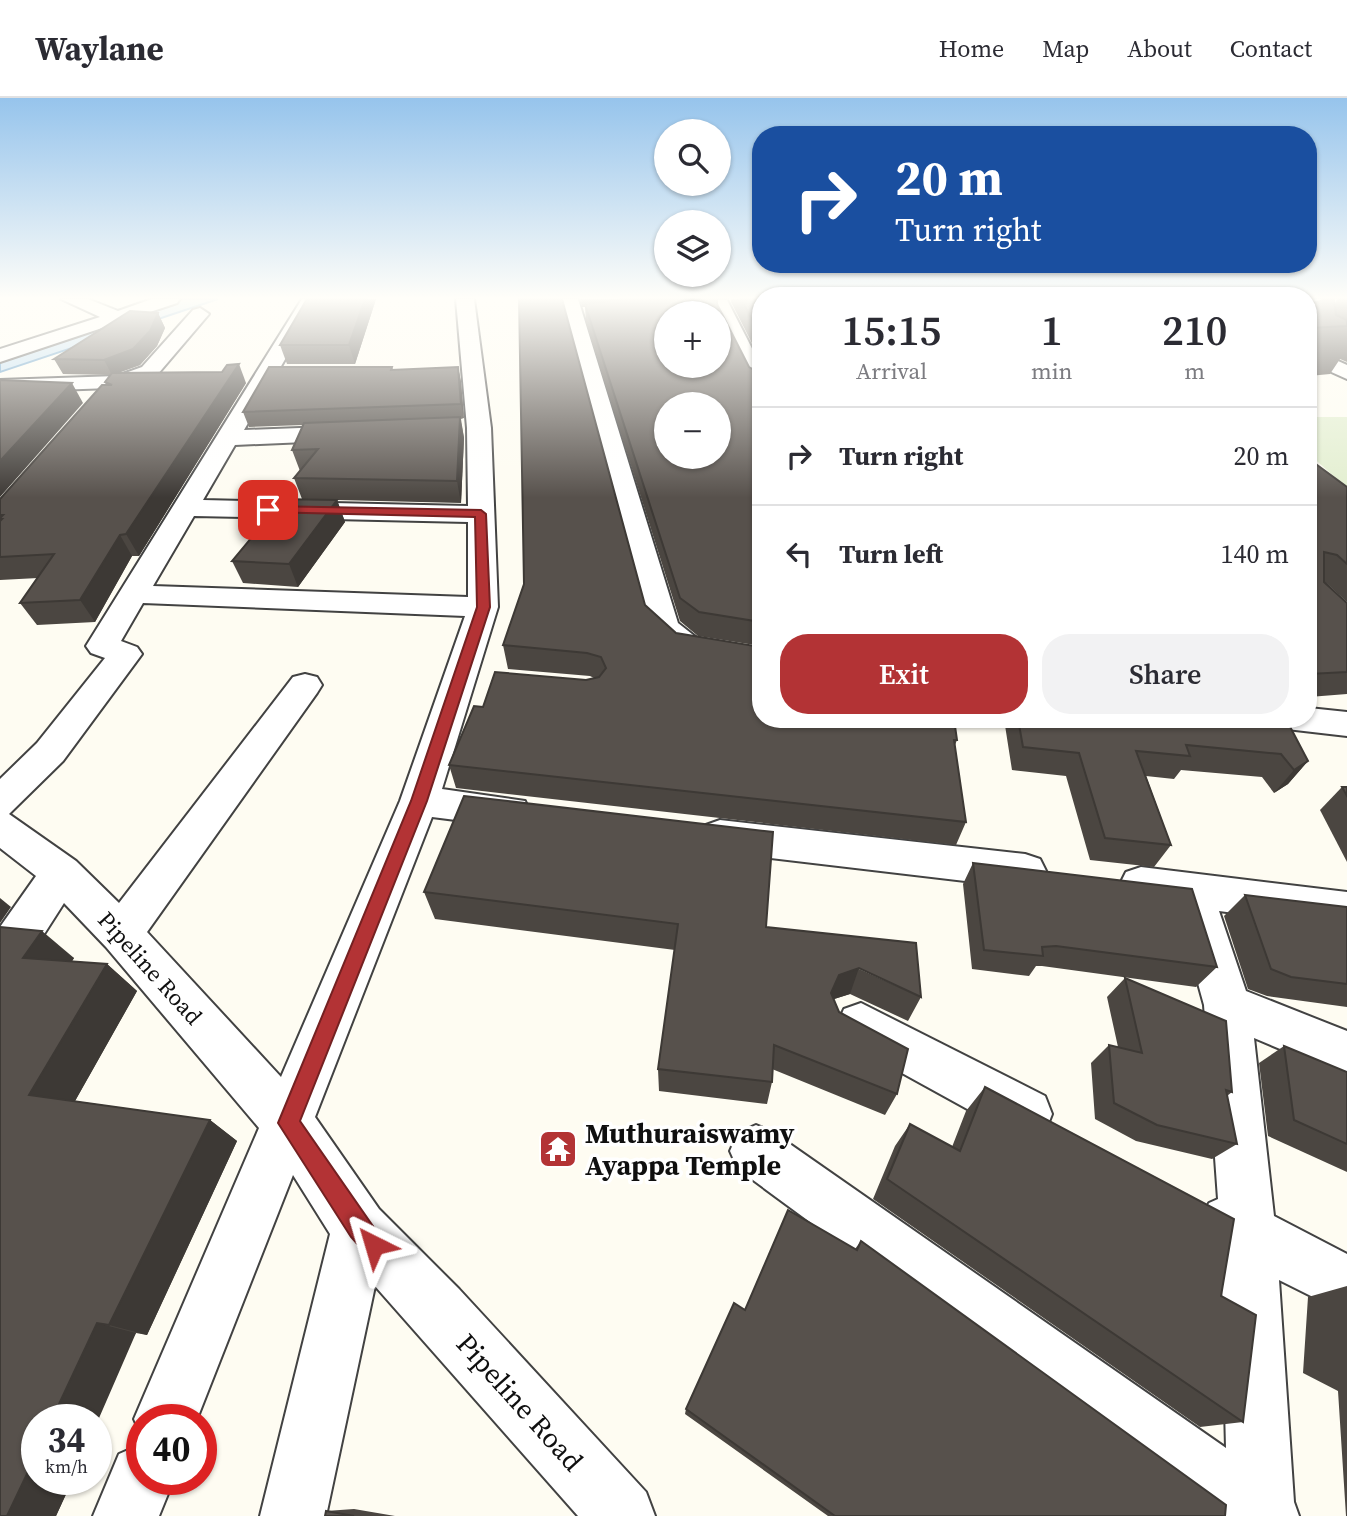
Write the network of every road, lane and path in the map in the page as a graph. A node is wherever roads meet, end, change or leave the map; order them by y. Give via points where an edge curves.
1 (155, 365) edge
2 (272, 365) edge
3 (461, 365) edge
4 (587, 365) edge
5 (1331, 365) edge
6 (1347, 373) edge
7 (184, 379) edge
8 (1317, 379) edge
9 (115, 384) junction
10 (0, 386) edge
11 (97, 405) edge
12 (381, 432) edge
13 (229, 438) junction
14 (188, 508) junction
15 (481, 514) junction
16 (132, 594) junction
17 (483, 607) junction
18 (752, 658) edge
19 (304, 685) dead end
20 (1317, 721) edge
21 (1347, 724) edge
22 (419, 801) junction
23 (0, 802) edge
24 (543, 815) edge
25 (0, 826) edge
26 (681, 831) edge
27 (61, 873) junction
28 (1068, 875) edge
29 (1110, 880) edge
30 (1192, 890) junction
31 (1347, 910) edge
32 (121, 934) junction
33 (0, 964) edge
34 (1227, 1005) junction
35 (849, 1018) edge
36 (1347, 1054) edge
37 (289, 1123) junction
38 (1067, 1136) edge
39 (756, 1151) dead end
40 (1187, 1201) edge
41 (359, 1229) junction
42 (1248, 1233) junction
43 (1347, 1285) edge
44 (172, 1404) edge
45 (135, 1495) edge
46 (1263, 1515) edge
47 (126, 1516) edge
48 (293, 1516) edge
49 (622, 1516) edge

1 - 9 street via 149,372
2 - 13 street
3 - 15 street via 465,428
4 - 18 street via 664,627 687,647
5 - 6 street
6 - 8 street
7 - 9 street
9 - 10 street
9 - 11 street
12 - 13 street
13 - 14 street
14 - 15 street
14 - 16 street
15 - 17 street
16 - 17 street
16 - 23 street via 102,646 126,654 50,752
17 - 22 street via 473,680
19 - 32 street
20 - 21 street
22 - 24 street
22 - 37 street
25 - 27 street, Pipeline Road
26 - 28 street
27 - 32 street, Pipeline Road
27 - 33 street
29 - 30 street
30 - 31 street
30 - 34 street
32 - 37 street, Pipeline Road
34 - 36 street
34 - 42 street
35 - 38 street
37 - 41 street, Pipeline Road
37 - 44 street
39 - 46 street
40 - 42 street
41 - 48 street
41 - 49 street, Pipeline Road via 438,1310
42 - 43 street
42 - 46 street
45 - 47 street

